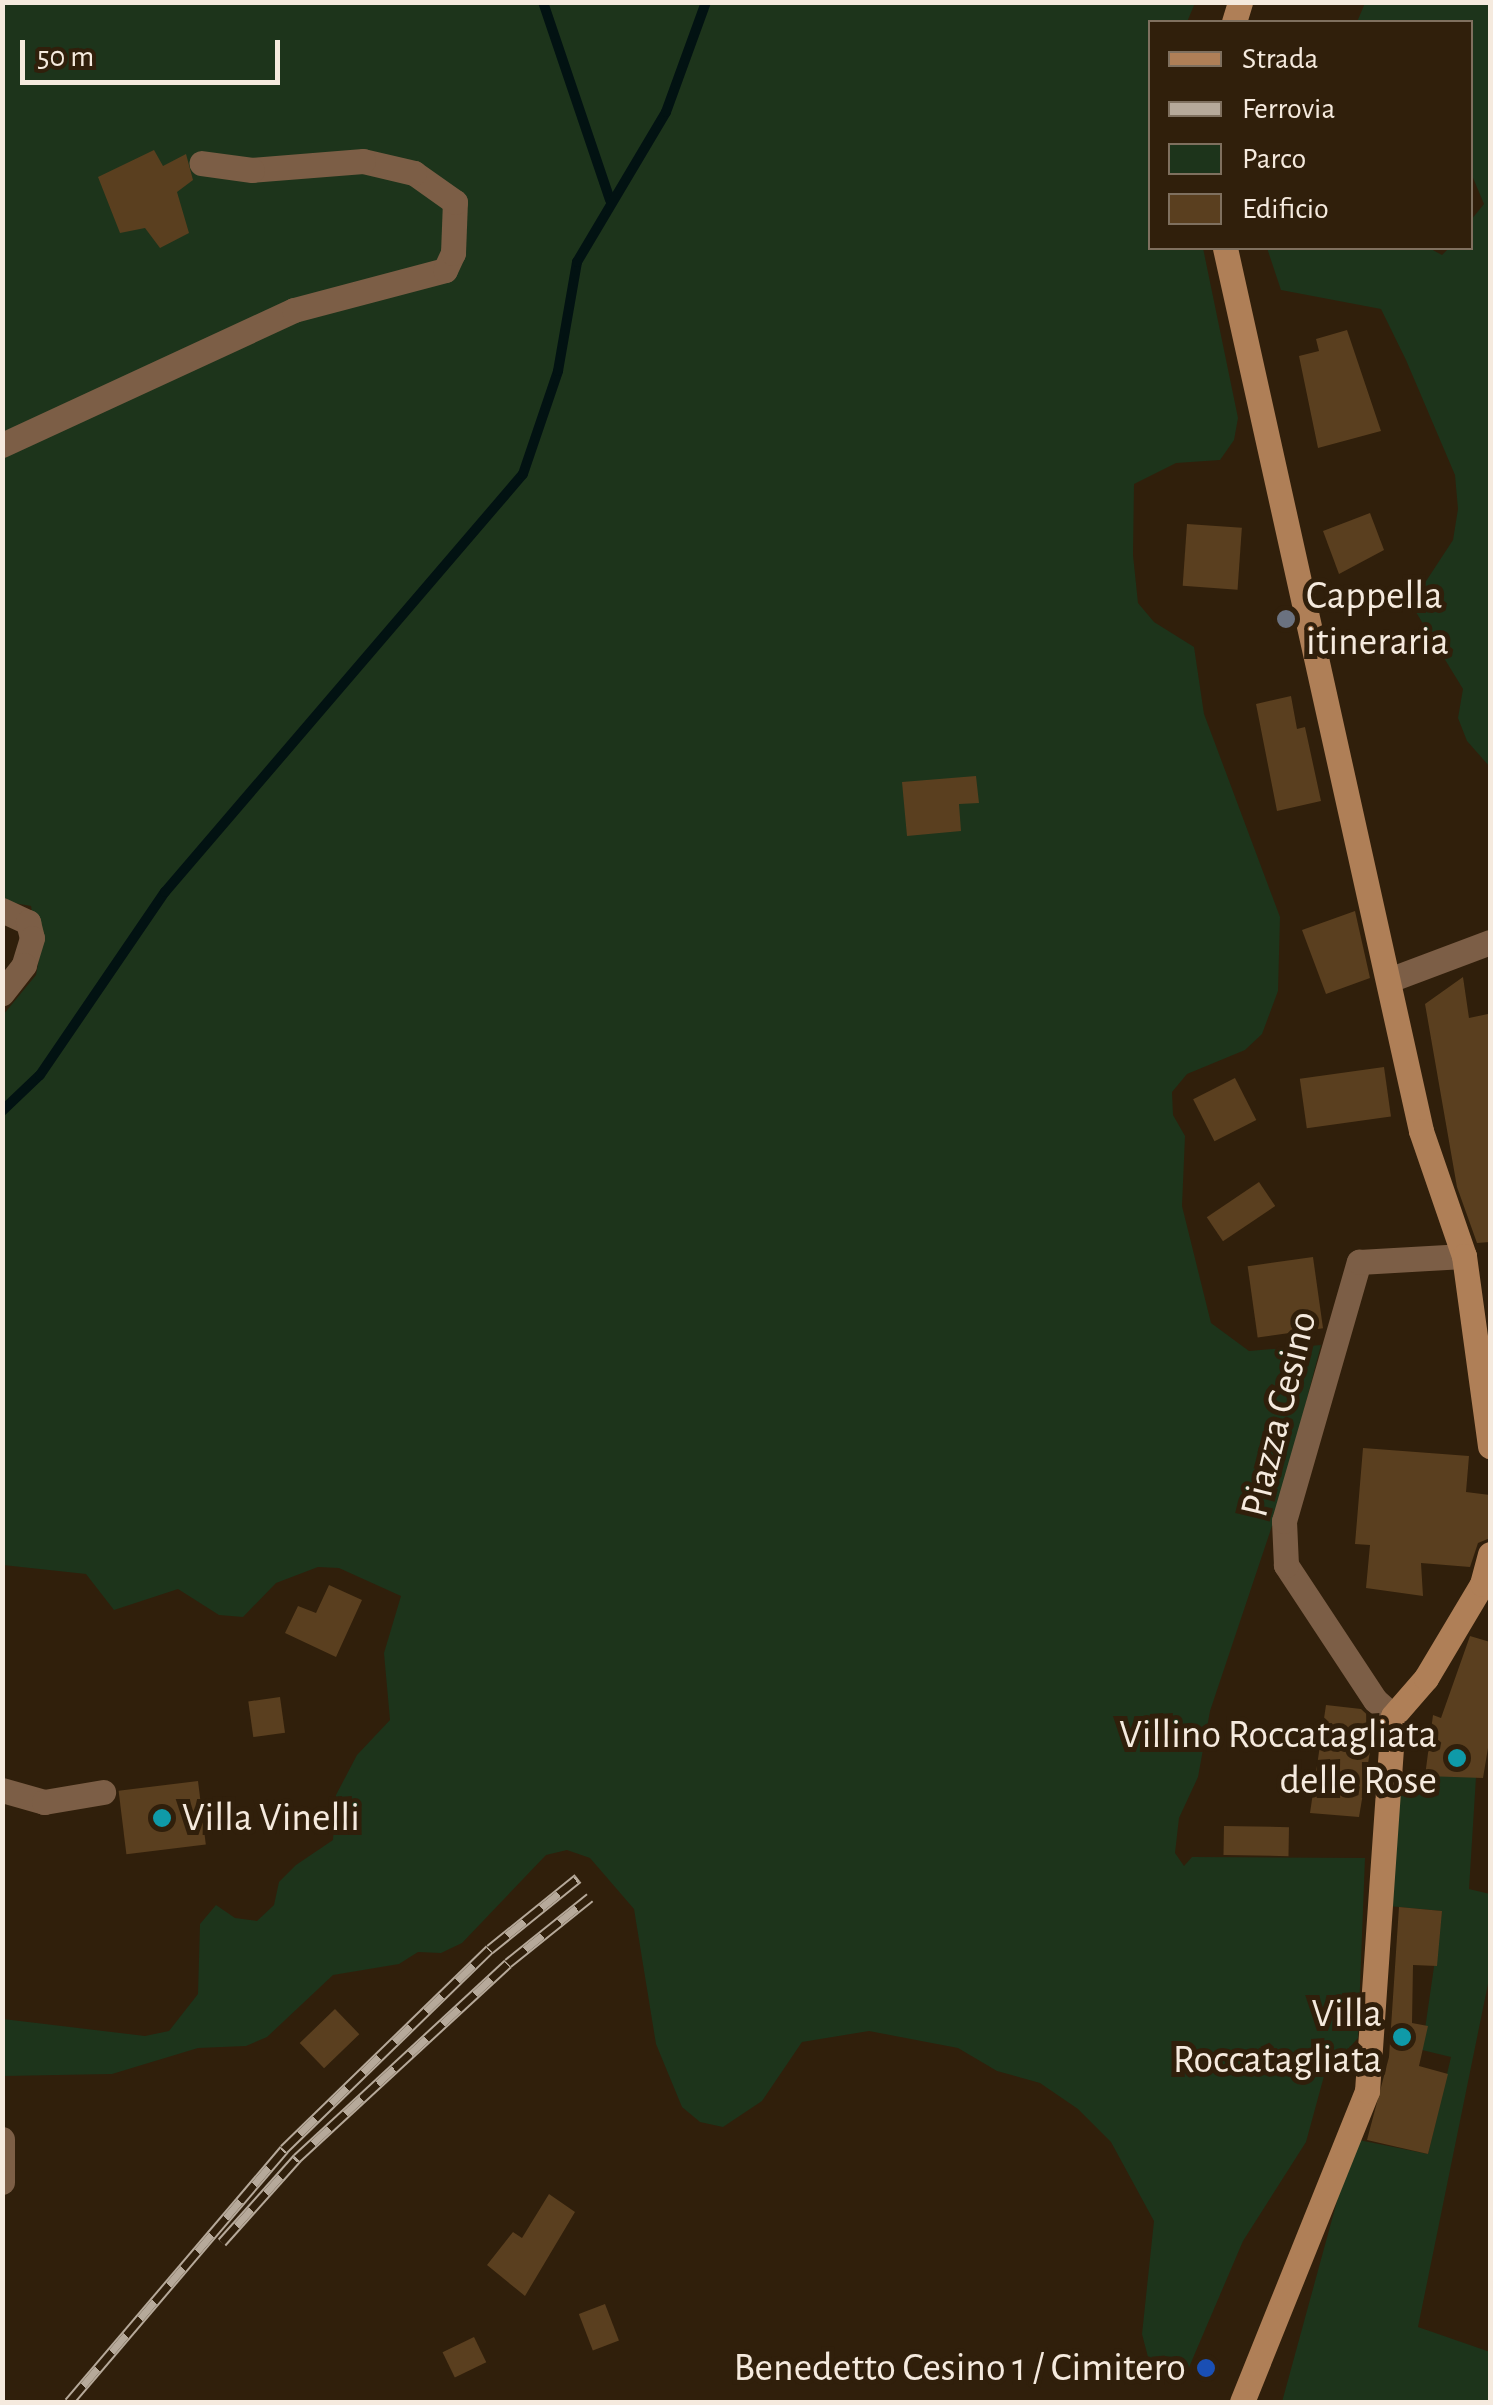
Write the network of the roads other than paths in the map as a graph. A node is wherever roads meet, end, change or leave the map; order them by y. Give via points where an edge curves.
1 (201, 162) dead end
2 (1224, 250) edge
3 (2, 446) edge
4 (2, 910) edge
5 (1490, 942) edge
6 (1389, 980) junction
7 (2, 994) edge
8 (1464, 1256) junction
9 (1490, 1446) edge
10 (1490, 1554) edge
11 (1394, 1716) junction
12 (2, 1790) edge
13 (103, 1792) dead end
14 (2, 2139) edge
15 (2, 2182) edge
16 (1242, 2402) edge

1 - 3 street via 252,170 363,161 414,173 455,202 453,253 445,270 294,310
2 - 6 street
4 - 7 street via 28,922 32,938 24,965
5 - 6 street
6 - 8 street via 1421,1130
8 - 9 street
8 - 11 street, Piazza Cesino via 1359,1262 1284,1521 1286,1566 1375,1700
10 - 11 street via 1482,1584
11 - 16 street via 1367,2091
12 - 13 street via 44,1802
14 - 15 street

